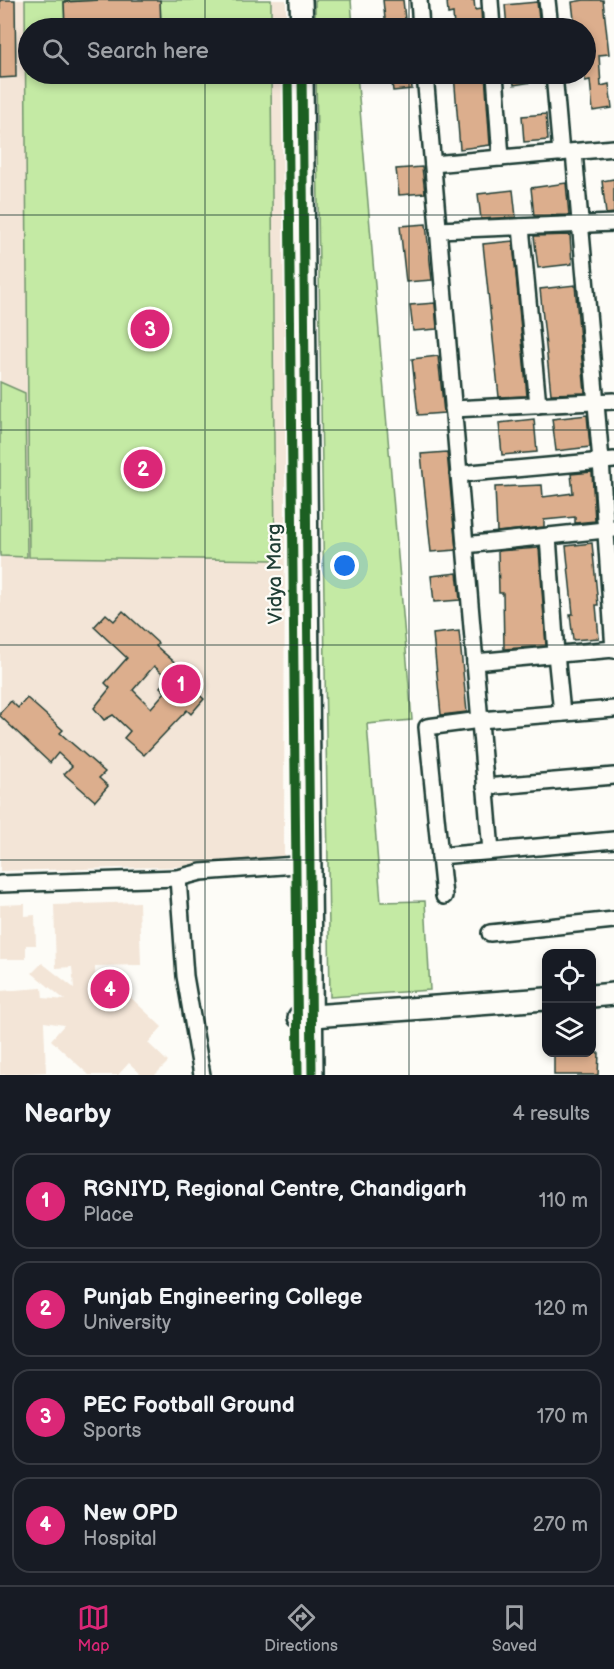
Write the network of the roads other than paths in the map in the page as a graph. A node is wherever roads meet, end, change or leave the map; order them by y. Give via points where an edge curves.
1 (287, 0) edge
2 (301, 0) edge
3 (419, 0) edge
4 (490, 0) edge
5 (547, 0) edge
6 (287, 18) edge
7 (302, 18) edge
8 (420, 18) edge
9 (491, 18) edge
10 (549, 18) edge
11 (288, 84) edge
12 (302, 84) edge
13 (426, 84) edge
14 (496, 84) edge
15 (556, 84) edge
16 (614, 148) edge
17 (567, 152) junction
18 (501, 158) junction
19 (433, 164) junction
20 (614, 223) edge
21 (580, 225) junction
22 (520, 227) junction
23 (438, 230) junction
24 (614, 401) edge
25 (595, 402) junction
26 (538, 405) junction
27 (453, 410) junction
28 (607, 460) edge
29 (459, 474) junction
30 (610, 530) edge
31 (548, 536) junction
32 (465, 545) junction
33 (614, 650) edge
34 (556, 654) junction
35 (475, 662) junction
36 (614, 709) edge
37 (562, 714) junction
38 (480, 720) junction
39 (614, 776) edge
40 (485, 787) junction
41 (614, 840) edge
42 (491, 851) junction
43 (440, 856) junction
44 (296, 865) junction
45 (178, 878) junction
46 (0, 884) edge
47 (444, 896) dead end
48 (614, 920) edge
49 (490, 933) dead end
50 (614, 994) edge
51 (596, 996) edge
52 (542, 999) edge
53 (304, 1016) junction
54 (202, 1075) edge
55 (298, 1075) edge
56 (312, 1075) edge

1 - 6 main road
2 - 7 main road
3 - 8 street
4 - 9 street
5 - 10 street
11 - 44 main road, Vidya Marg
12 - 53 main road, Vidya Marg
13 - 19 street
14 - 18 street
15 - 17 street
16 - 17 street
17 - 18 street
17 - 21 street
18 - 19 street
19 - 23 street
20 - 21 street
21 - 22 street
21 - 25 street
22 - 23 street
22 - 26 street
23 - 27 street
24 - 25 street
25 - 26 street
25 - 28 street
26 - 27 street
27 - 29 street
28 - 29 street
28 - 30 street
29 - 32 street
30 - 31 street
30 - 33 street
31 - 32 street
31 - 34 street
32 - 35 street
33 - 34 street
34 - 35 street
34 - 37 street
35 - 38 street
36 - 37 street
37 - 38 street
38 - 40 street
38 - 43 street via 427,727
39 - 40 street
40 - 42 street
41 - 42 street
42 - 43 street
43 - 47 street
44 - 45 street via 201,872
44 - 53 main road, Vidya Marg
45 - 46 street
45 - 54 street via 185,976
48 - 49 street
50 - 51 main road
52 - 53 main road
53 - 55 main road, Vidya Marg
53 - 56 main road, Vidya Marg

